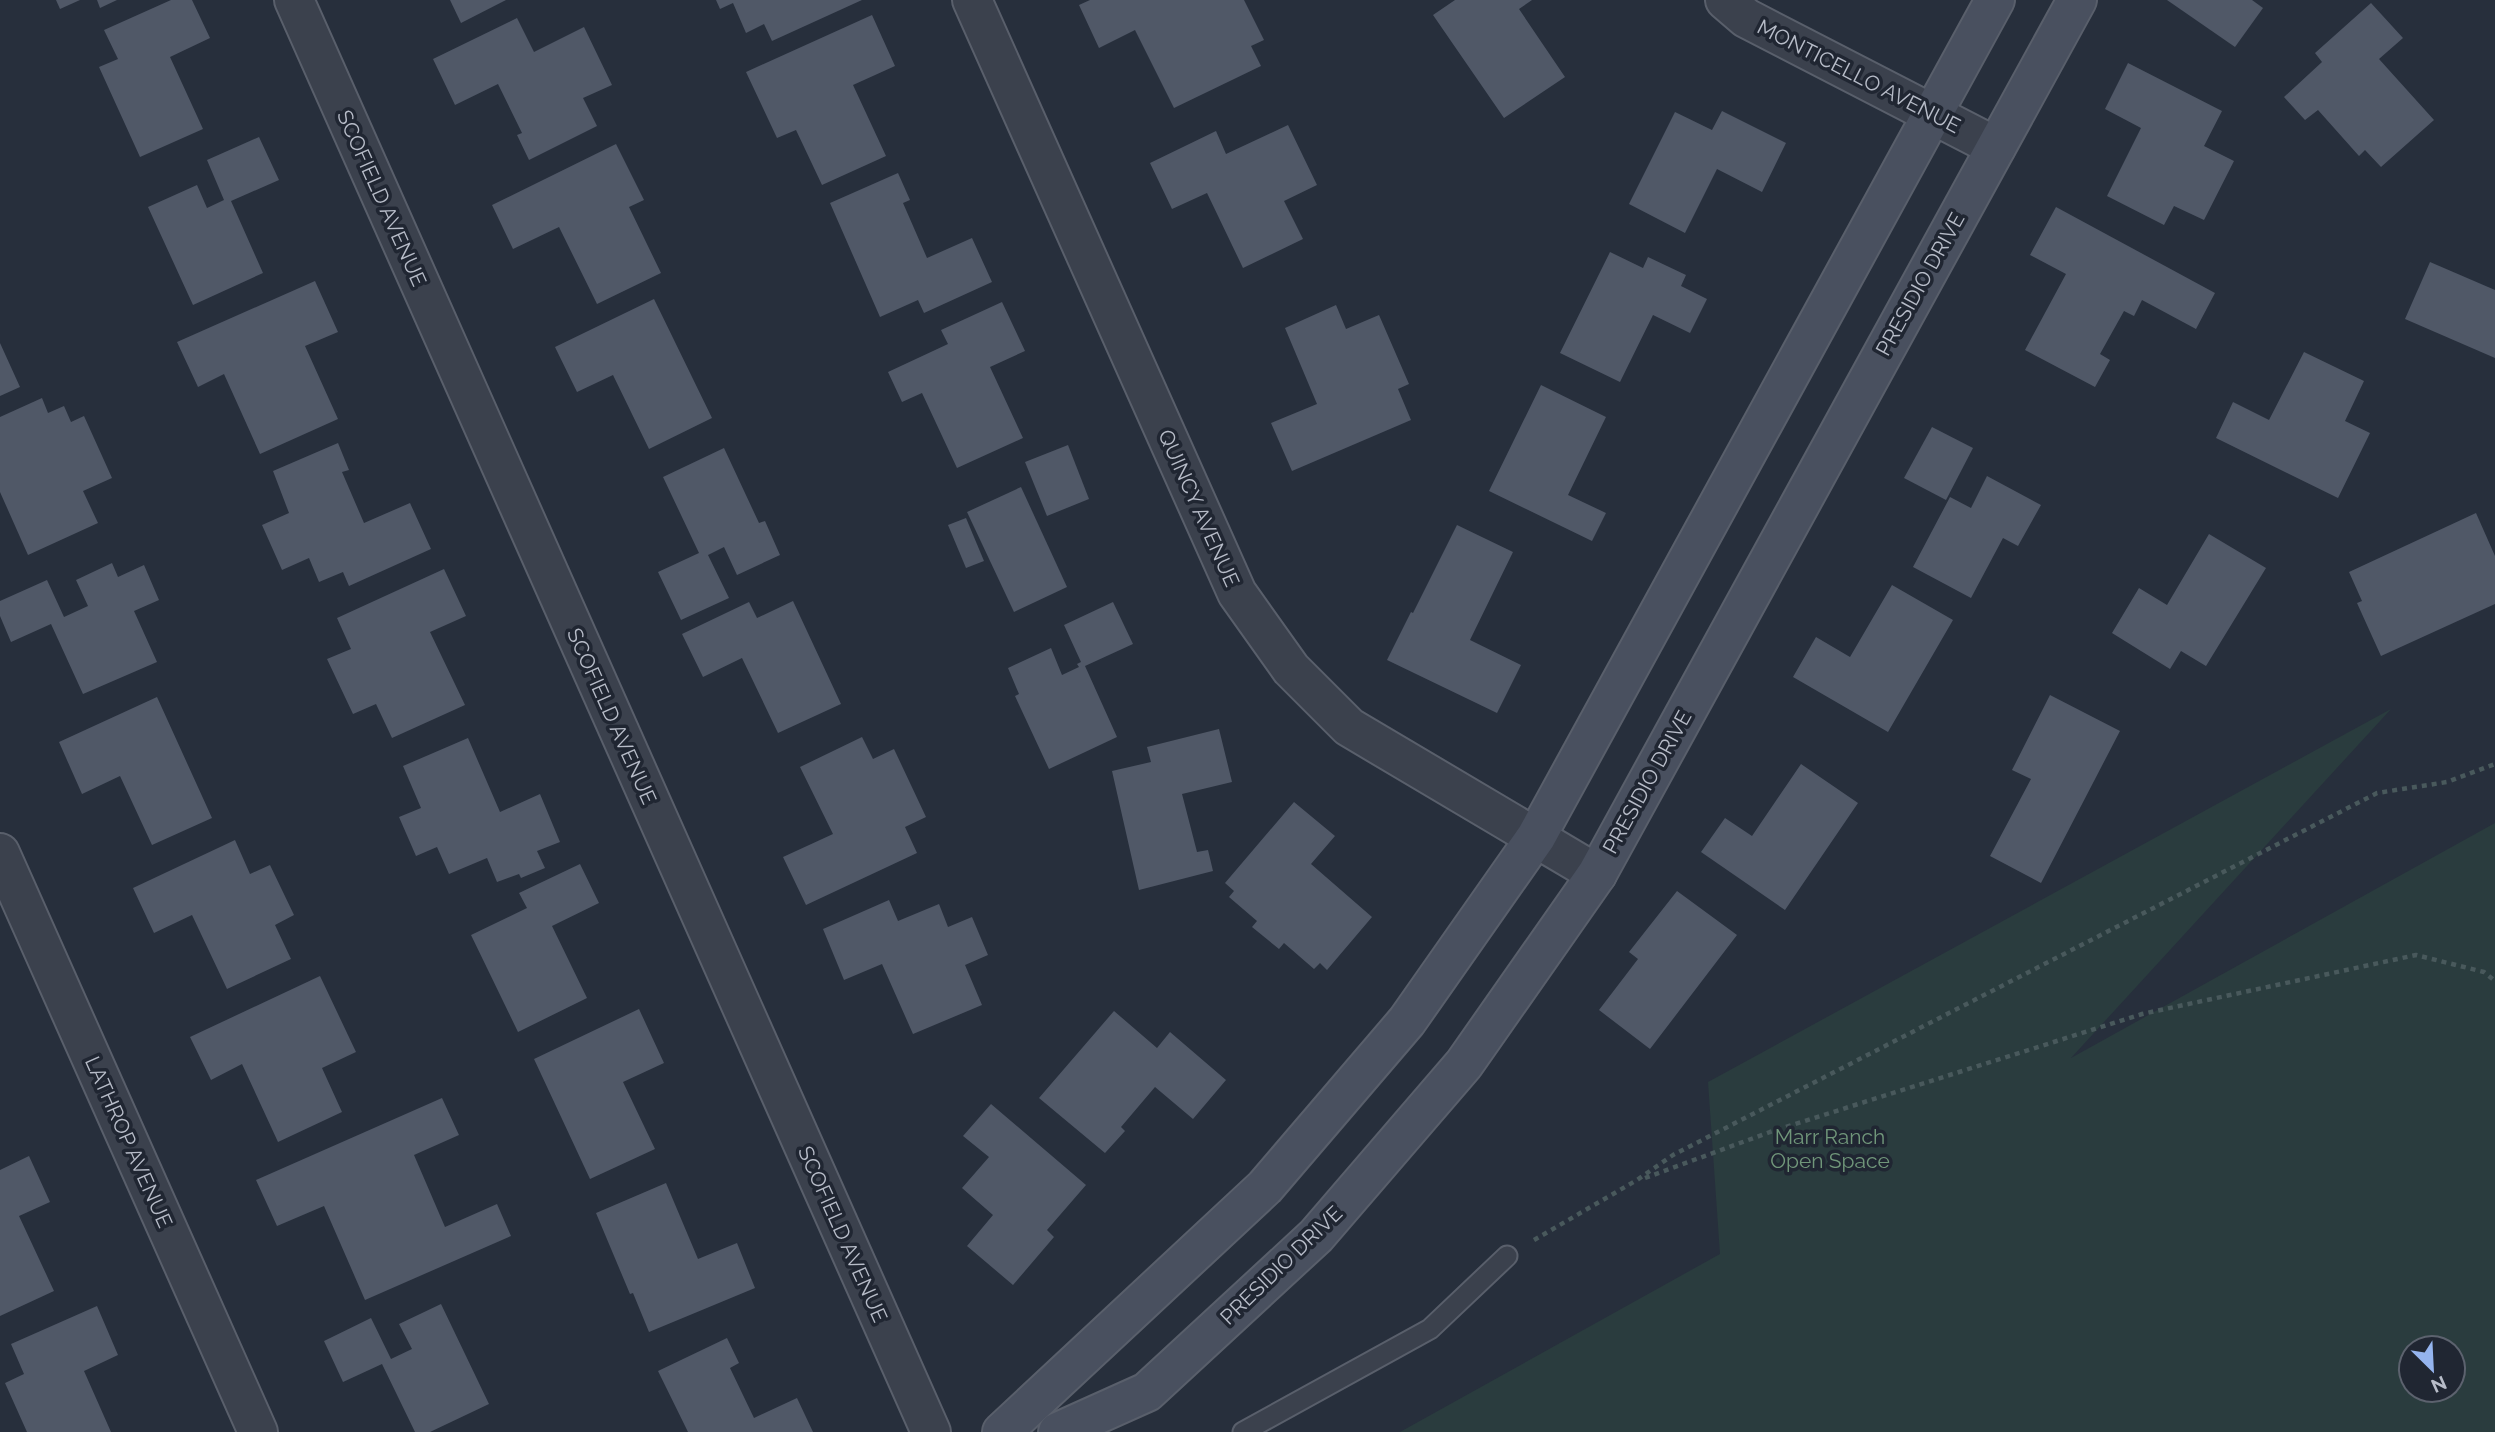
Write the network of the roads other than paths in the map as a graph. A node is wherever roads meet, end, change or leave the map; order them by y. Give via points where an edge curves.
1 (294, 0) edge
2 (972, 0) edge
3 (1725, 0) edge
4 (1995, 0) edge
5 (2077, 0) edge
6 (1933, 114) junction
7 (1996, 147) junction
8 (1536, 837) junction
9 (0, 853) edge
10 (1597, 874) junction
11 (1507, 1255) road end
12 (258, 1432) edge
13 (931, 1432) edge
14 (1002, 1432) edge
15 (1058, 1432) edge
16 (1243, 1432) edge

1 - 13 street, SCOFIELD AVENUE
2 - 8 street, QUINCY AVENUE via 1237,593 1291,669 1349,727
3 - 6 street, MONTICELLO AVENUE via 1746,18
4 - 6 street
5 - 7 street, PRESIDIO DRIVE
6 - 7 street, MONTICELLO AVENUE
6 - 8 street
7 - 10 street, PRESIDIO DRIVE
8 - 10 street, QUINCY AVENUE
8 - 14 street via 1407,1021 1265,1187
9 - 12 street, LATHROP AVENUE
10 - 15 street, PRESIDIO DRIVE via 1464,1064 1316,1236 1147,1392
11 - 16 lane via 1430,1329

